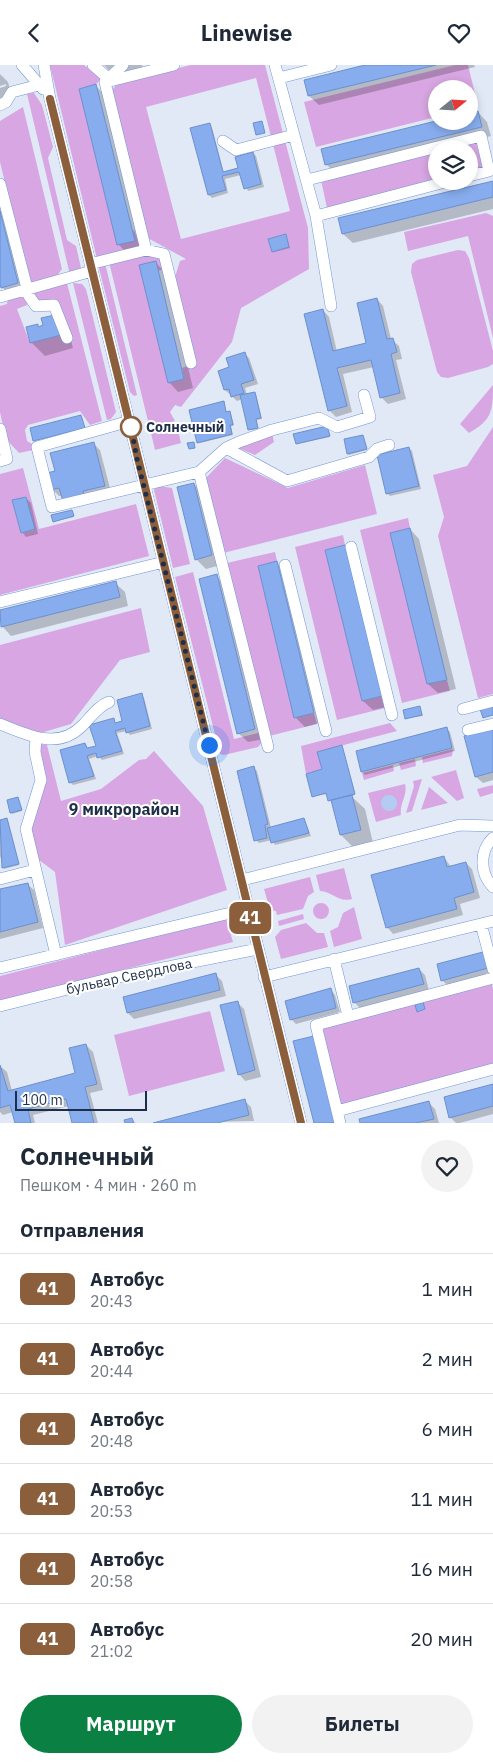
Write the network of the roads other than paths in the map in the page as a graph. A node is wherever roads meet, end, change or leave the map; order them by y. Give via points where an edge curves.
1 (22, 65) edge
2 (44, 65) edge
3 (94, 65) edge
4 (123, 65) edge
5 (174, 65) edge
6 (275, 65) edge
7 (331, 65) edge
8 (279, 78) junction
9 (106, 80) junction
10 (39, 85) junction
11 (50, 99) junction
12 (0, 105) edge
13 (294, 135) junction
14 (465, 140) edge
15 (223, 141) dead end
16 (428, 149) edge
17 (478, 174) edge
18 (307, 180) junction
19 (0, 184) edge
20 (428, 187) edge
21 (316, 216) junction
22 (146, 250) junction
23 (91, 267) junction
24 (27, 289) junction
25 (0, 297) edge
26 (331, 306) dead end
27 (67, 338) dead end
28 (191, 363) dead end
29 (364, 395) dead end
30 (130, 421) junction
31 (0, 429) edge
32 (389, 445) dead end
33 (226, 448) junction
34 (0, 461) edge
35 (199, 472) junction
36 (144, 484) junction
37 (351, 547) dead end
38 (164, 562) junction
39 (285, 565) dead end
40 (0, 602) edge
41 (493, 701) edge
42 (110, 702) dead end
43 (463, 709) dead end
44 (392, 715) dead end
45 (0, 723) edge
46 (493, 724) edge
47 (468, 730) dead end
48 (326, 731) dead end
49 (36, 738) junction
50 (268, 747) dead end
51 (493, 826) edge
52 (493, 838) edge
53 (35, 870) junction
54 (0, 879) edge
55 (242, 880) junction
56 (493, 887) edge
57 (247, 909) junction
58 (493, 921) edge
59 (481, 924) junction
60 (258, 949) junction
61 (56, 955) junction
62 (334, 959) junction
63 (0, 968) edge
64 (493, 969) edge
65 (264, 977) junction
66 (493, 978) edge
67 (0, 1006) edge
68 (348, 1016) junction
69 (493, 1069) edge
70 (337, 1111) junction
71 (301, 1123) edge
72 (340, 1123) edge

1 - 10 street
2 - 11 street
3 - 9 street
4 - 9 street
5 - 9 street
6 - 8 street
7 - 8 street
8 - 13 street
9 - 22 street
10 - 11 street
10 - 12 street via 12,92
11 - 23 street
13 - 15 street via 236,150
13 - 18 street
14 - 17 street via 481,136 489,171
16 - 18 street
18 - 21 street
19 - 24 street
20 - 21 street
21 - 26 street
22 - 23 street
22 - 28 street via 164,253
23 - 24 street
23 - 30 street
24 - 25 street
24 - 27 street via 36,306 54,305
29 - 33 street via 370,417 337,427 318,418 272,430
30 - 36 street
30 - 36 street via 38,447 52,507
31 - 34 street via 7,459
32 - 33 street via 376,449 369,457 287,481
33 - 35 street
35 - 36 street
35 - 50 street
36 - 38 street
37 - 44 street
38 - 40 street
38 - 55 street
39 - 48 street
41 - 43 street
42 - 49 street via 102,705 76,733 50,741
45 - 49 street
46 - 47 street
49 - 53 street via 35,752 41,780 26,829
51 - 55 street via 460,825 335,850
52 - 56 street via 483,854 483,870
53 - 54 street
53 - 61 street
55 - 57 street
57 - 60 street
57 - 61 street
58 - 59 street
59 - 62 street
59 - 64 street
60 - 65 street
60 - 67 street, бульвар Свердлова via 108,979
61 - 63 street
62 - 65 street
62 - 68 street
65 - 71 street
66 - 68 street
68 - 70 street via 316,1025
69 - 70 street
70 - 72 street

